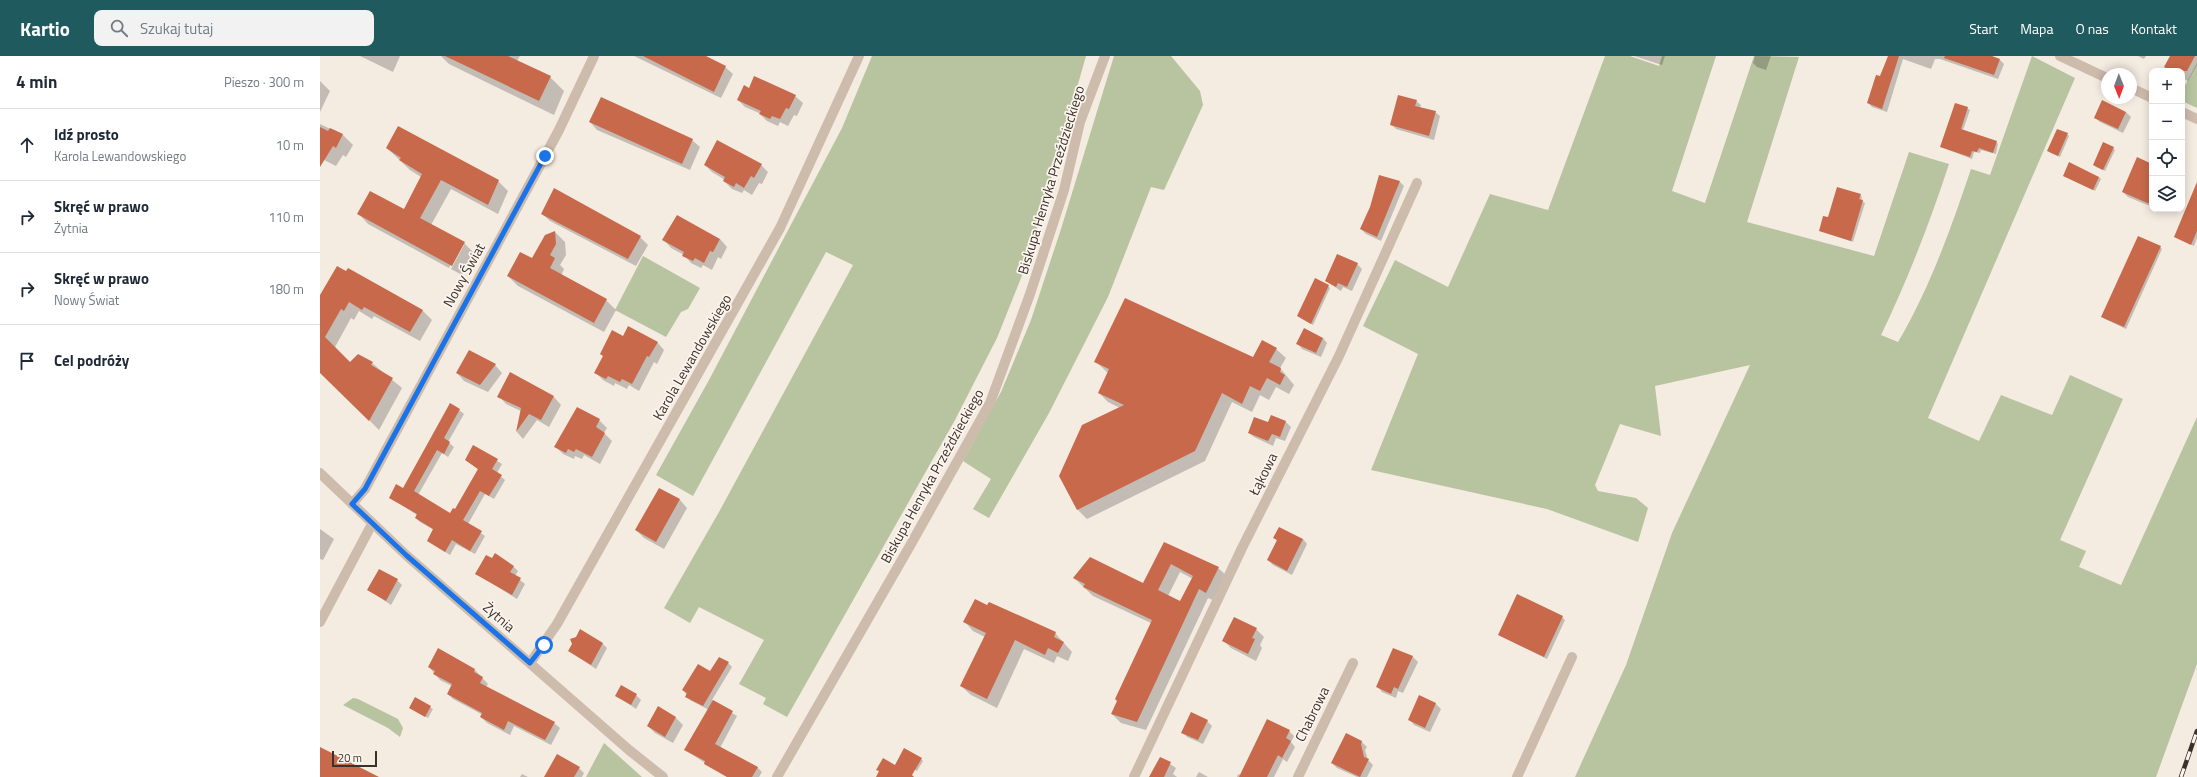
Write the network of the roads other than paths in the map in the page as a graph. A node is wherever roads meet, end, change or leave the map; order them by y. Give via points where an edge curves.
1 (594, 56) edge
2 (859, 56) edge
3 (1105, 56) edge
4 (2060, 56) edge
5 (2101, 75) edge
6 (2137, 91) edge
7 (2149, 97) edge
8 (2185, 113) edge
9 (2197, 119) edge
10 (1417, 183) dead end
11 (320, 473) edge
12 (352, 504) junction
13 (372, 524) junction
14 (320, 622) edge
15 (1572, 657) dead end
16 (530, 663) junction
17 (1353, 663) dead end
18 (663, 777) edge
19 (777, 777) edge
20 (1134, 777) edge
21 (1298, 777) edge
22 (1516, 777) edge

1 - 12 street, Nowy Świat via 559,130 365,489
2 - 16 street, Karola Lewandowskiego via 802,185 765,256 557,624
3 - 19 street, Biskupa Henryka Przeździeckiego via 1080,122 1064,190 1032,287 990,403
4 - 5 street
6 - 7 street
8 - 9 street
10 - 20 street, Łąkowa via 1339,356 1242,548
11 - 12 street, Żytnia
12 - 13 street, Żytnia
13 - 14 street
13 - 16 street, Żytnia
15 - 22 street
16 - 18 street, Żytnia
17 - 21 street, Chabrowa

